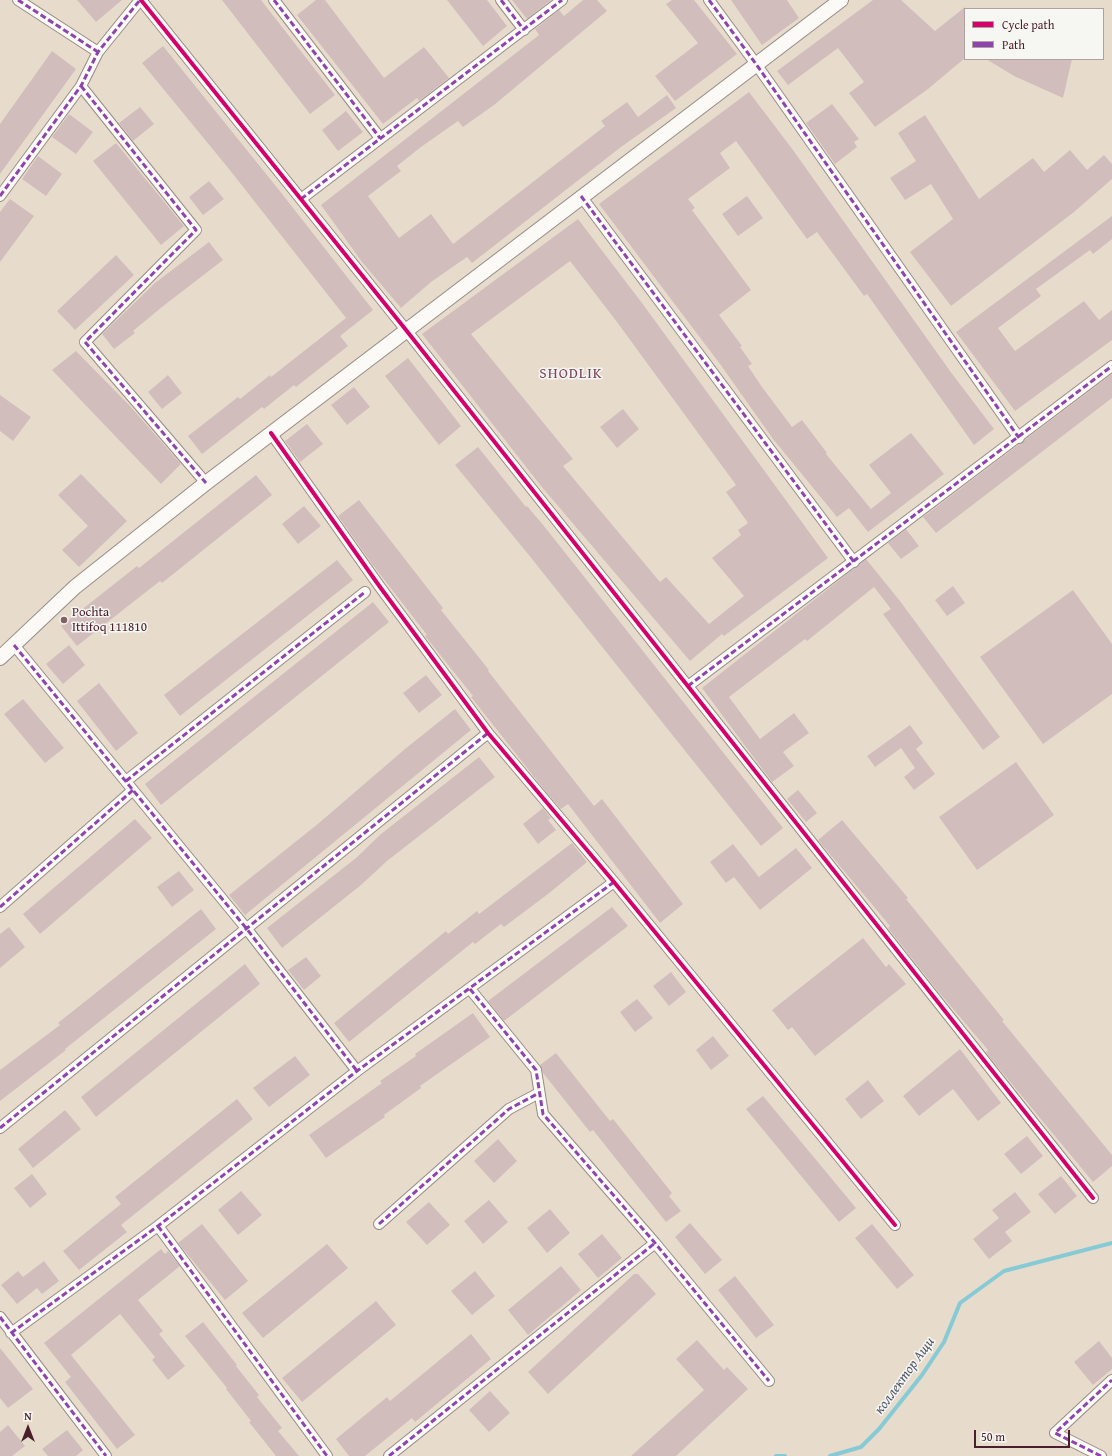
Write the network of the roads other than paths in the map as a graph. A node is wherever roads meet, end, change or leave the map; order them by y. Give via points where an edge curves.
1 (18, 0) edge
2 (141, 0) edge
3 (274, 0) edge
4 (501, 0) edge
5 (562, 0) edge
6 (709, 0) edge
7 (841, 0) edge
8 (524, 30) junction
9 (98, 52) junction
10 (756, 64) junction
11 (81, 86) junction
12 (380, 138) junction
13 (0, 196) edge
14 (581, 196) junction
15 (301, 199) junction
16 (406, 330) junction
17 (1112, 366) edge
18 (271, 433) junction
19 (1019, 438) junction
20 (206, 484) junction
21 (854, 562) junction
22 (365, 592) dead end
23 (14, 645) junction
24 (0, 658) edge
25 (688, 686) junction
26 (488, 733) junction
27 (126, 781) junction
28 (133, 790) junction
29 (614, 882) junction
30 (0, 907) edge
31 (246, 928) junction
32 (470, 989) junction
33 (357, 1071) junction
34 (539, 1093) junction
35 (0, 1128) edge
36 (1093, 1198) dead end
37 (379, 1224) dead end
38 (895, 1225) dead end
39 (158, 1226) junction
40 (655, 1243) junction
41 (0, 1317) edge
42 (12, 1333) junction
43 (1112, 1380) edge
44 (769, 1381) dead end
45 (106, 1456) edge
46 (327, 1456) edge
47 (388, 1456) edge
48 (1101, 1456) edge

1 - 9 street
2 - 9 street
2 - 15 street
3 - 12 street
4 - 8 street
5 - 8 street
6 - 10 street
7 - 10 main road
8 - 12 street
9 - 11 street
10 - 14 main road
10 - 19 street
11 - 13 street
11 - 20 street via 196,230 85,342
12 - 15 street
14 - 16 main road
14 - 21 street
15 - 16 street
16 - 18 main road
16 - 25 street
17 - 19 street
18 - 20 main road
18 - 26 street
19 - 21 street
20 - 23 main road via 75,587
21 - 25 street
22 - 27 street
23 - 24 main road
23 - 27 street
25 - 36 street
26 - 29 street
26 - 31 street
27 - 28 street
28 - 30 street
28 - 31 street
29 - 32 street
29 - 38 street
31 - 33 street
31 - 35 street
32 - 33 street
32 - 34 street via 536,1070
33 - 39 street
34 - 37 street via 509,1109
34 - 40 street via 543,1114
39 - 42 street
39 - 46 street
40 - 44 street
40 - 47 street
41 - 42 street
42 - 45 street
43 - 48 street via 1055,1433

